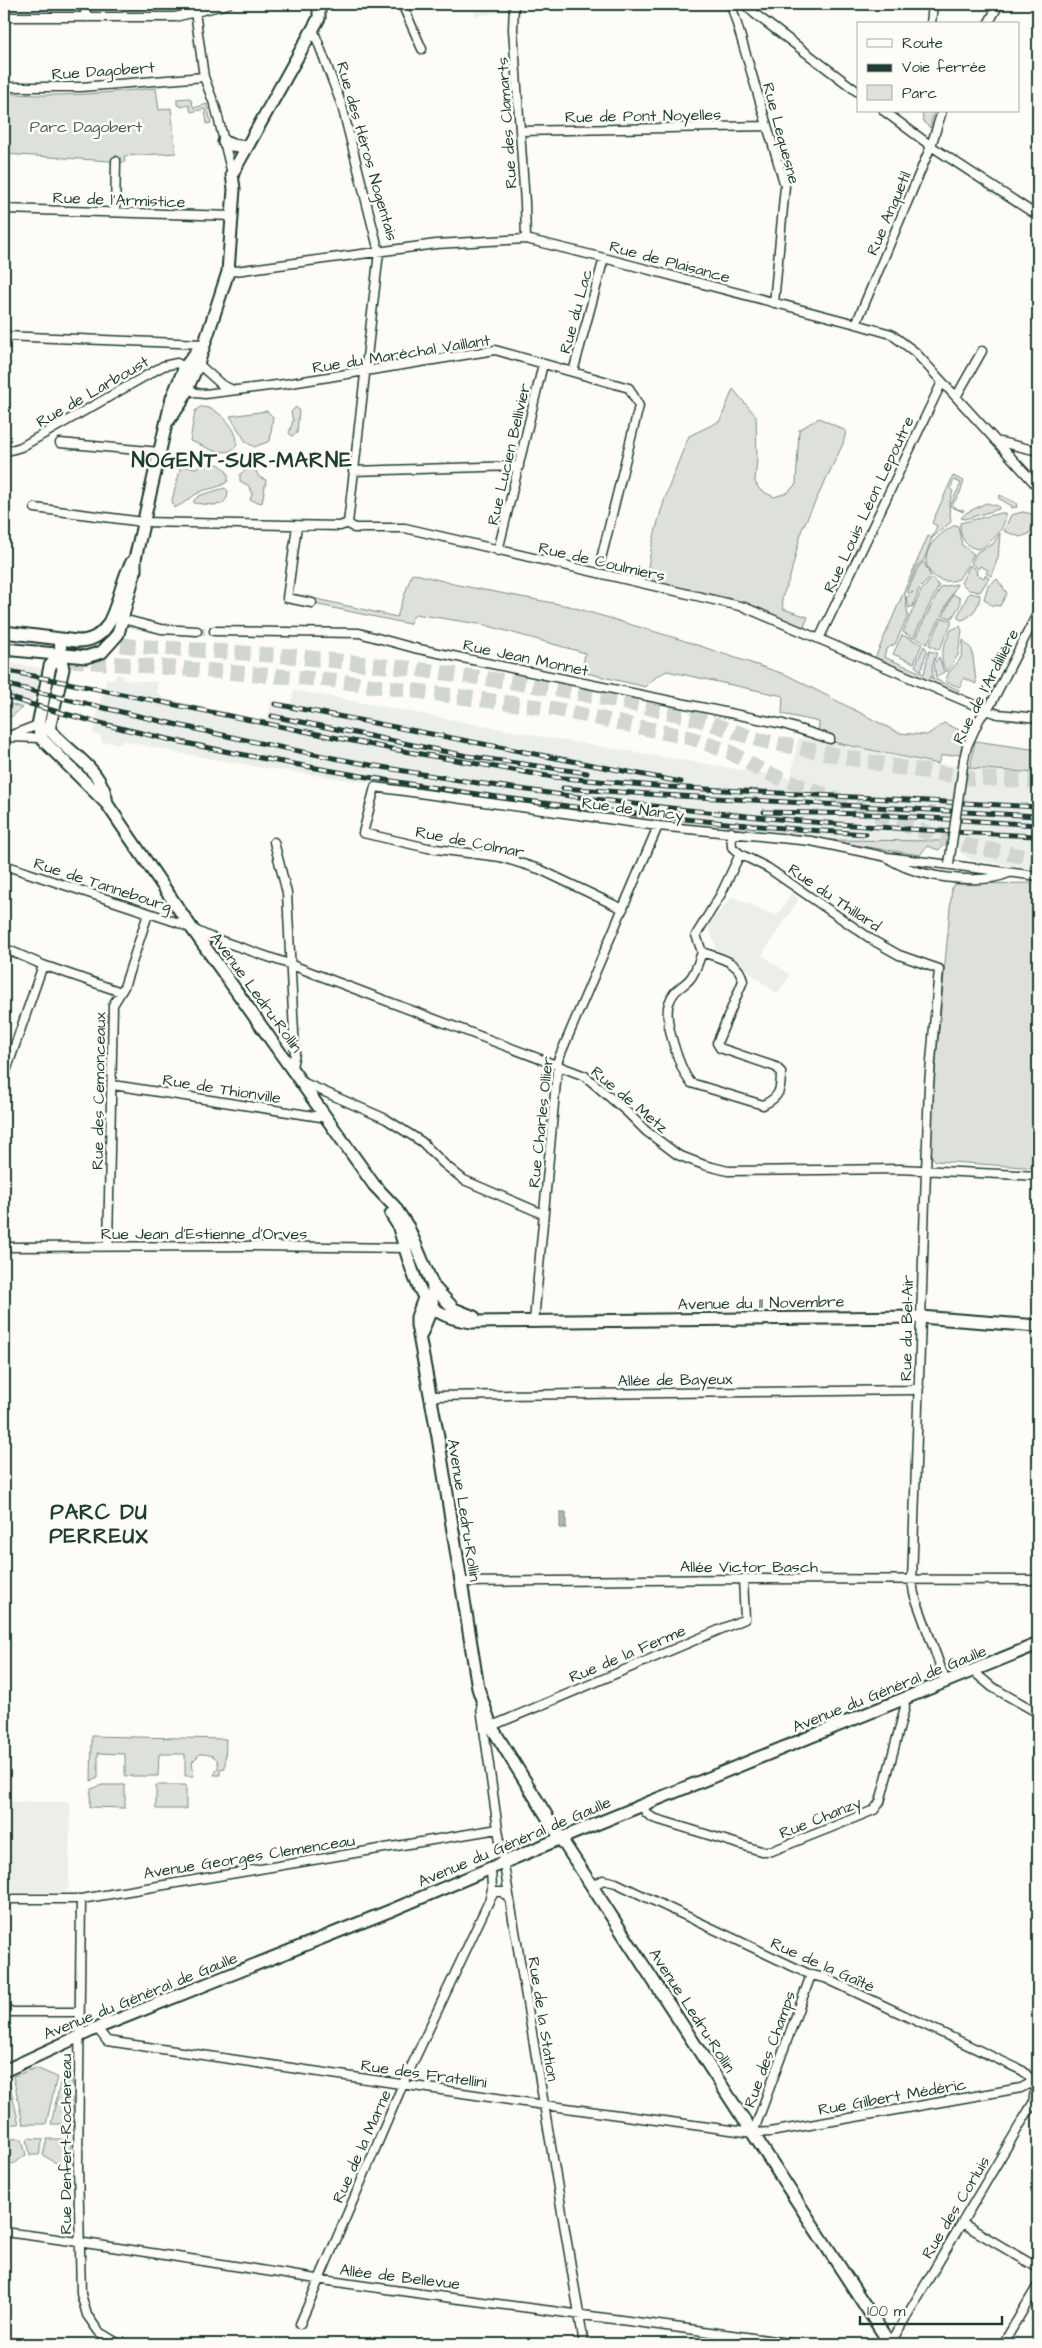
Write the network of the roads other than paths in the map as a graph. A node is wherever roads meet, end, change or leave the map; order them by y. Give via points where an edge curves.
1 (82, 4) edge
2 (194, 4) edge
3 (228, 4) edge
4 (318, 4) edge
5 (402, 4) edge
6 (514, 4) edge
7 (731, 4) edge
8 (744, 4) edge
9 (932, 4) edge
10 (998, 4) edge
11 (196, 13) junction
12 (4, 17) edge
13 (88, 17) junction
14 (931, 22) edge
15 (989, 22) edge
16 (313, 28) junction
17 (422, 49) dead end
18 (204, 76) junction
19 (4, 87) edge
20 (857, 91) edge
21 (885, 112) edge
22 (942, 112) edge
23 (766, 126) junction
24 (520, 131) junction
25 (224, 142) junction
26 (931, 146) junction
27 (246, 147) junction
28 (116, 160) dead end
29 (232, 174) junction
30 (4, 209) edge
31 (115, 212) junction
32 (233, 216) junction
33 (1038, 216) edge
34 (526, 240) junction
35 (379, 252) junction
36 (604, 258) junction
37 (228, 272) junction
38 (774, 303) junction
39 (856, 324) junction
40 (4, 336) edge
41 (203, 344) junction
42 (982, 351) dead end
43 (544, 364) junction
44 (192, 366) junction
45 (366, 370) junction
46 (573, 372) junction
47 (942, 382) junction
48 (184, 384) junction
49 (235, 390) junction
50 (956, 397) junction
51 (995, 441) junction
52 (60, 443) dead end
53 (1038, 451) edge
54 (4, 452) edge
55 (160, 452) junction
56 (519, 466) junction
57 (353, 470) junction
58 (1038, 487) edge
59 (35, 508) dead end
60 (143, 522) junction
61 (348, 523) junction
62 (296, 526) junction
63 (498, 551) junction
64 (601, 559) dead end
65 (312, 603) dead end
66 (1038, 612) edge
67 (117, 617) junction
68 (197, 631) tunnel mouth
69 (214, 631) tunnel mouth
70 (4, 632) edge
71 (819, 639) junction
72 (61, 640) junction
73 (4, 649) edge
74 (23, 652) junction
75 (60, 654) junction
76 (50, 666) junction
77 (986, 710) junction
78 (1038, 718) edge
79 (44, 727) junction
80 (5, 737) edge
81 (41, 738) junction
82 (830, 739) dead end
83 (79, 775) junction
84 (106, 792) junction
85 (106, 804) junction
86 (658, 826) junction
87 (731, 832) junction
88 (363, 833) joint
89 (274, 842) dead end
90 (740, 854) junction
91 (887, 857) junction
92 (949, 864) junction
93 (4, 865) edge
94 (1010, 873) junction
95 (1038, 876) edge
96 (623, 909) junction
97 (148, 914) junction
98 (193, 930) junction
99 (4, 948) edge
100 (702, 952) junction
101 (289, 964) junction
102 (43, 965) junction
103 (939, 968) joint
104 (121, 992) junction
105 (557, 1066) junction
106 (292, 1067) junction
107 (4, 1076) edge
108 (302, 1082) junction
109 (112, 1086) junction
110 (327, 1118) junction
111 (926, 1169) junction
112 (1038, 1176) edge
113 (383, 1197) junction
114 (544, 1214) junction
115 (108, 1246) junction
116 (4, 1248) edge
117 (405, 1248) junction
118 (426, 1272) junction
119 (429, 1298) junction
120 (920, 1317) junction
121 (483, 1321) junction
122 (534, 1321) junction
123 (1038, 1326) edge
124 (919, 1387) junction
125 (431, 1396) junction
126 (744, 1579) junction
127 (1038, 1580) edge
128 (912, 1581) junction
129 (460, 1582) junction
130 (1038, 1644) edge
131 (973, 1671) junction
132 (946, 1682) junction
133 (904, 1699) junction
134 (1038, 1713) edge
135 (487, 1728) junction
136 (644, 1805) junction
137 (498, 1829) junction
138 (562, 1839) junction
139 (504, 1863) junction
140 (491, 1868) junction
141 (593, 1886) junction
142 (81, 1898) junction
143 (4, 1899) edge
144 (489, 1901) junction
145 (510, 1901) junction
146 (811, 1975) junction
147 (4, 2012) edge
148 (79, 2012) junction
149 (97, 2028) junction
150 (79, 2036) junction
151 (4, 2071) edge
152 (1036, 2080) edge
153 (403, 2084) junction
154 (544, 2105) junction
155 (753, 2133) junction
156 (962, 2223) junction
157 (4, 2232) edge
158 (78, 2241) junction
159 (1038, 2268) edge
160 (318, 2279) junction
161 (1038, 2285) edge
162 (578, 2313) junction
163 (300, 2324) dead end
164 (739, 2340) edge
165 (119, 2344) edge
166 (584, 2344) edge
167 (794, 2344) edge
168 (890, 2344) edge
169 (1003, 2344) edge

1 - 13 street
2 - 11 street
3 - 11 street
4 - 16 street via 319,18
5 - 17 street
6 - 24 street, Rue des Clamarts
7 - 23 street, Rue Lequesne
8 - 20 street
9 - 14 street
10 - 15 street
11 - 13 street via 175,17
11 - 18 street
12 - 13 street
16 - 27 street
16 - 35 street, Rue des Héros Nogentais via 342,106
18 - 19 street, Rue Dagobert via 81,87
18 - 25 street
21 - 26 street
22 - 26 street, Rue Anquetil
23 - 24 street, Rue de Pont Noyelles
23 - 38 street, Rue Lequesne via 785,186
24 - 34 street, Rue des Clamarts
25 - 27 street
25 - 29 street
26 - 33 street
26 - 39 street, Rue Anquetil
27 - 29 street
28 - 31 street
29 - 32 street
30 - 31 street, Rue de l'Armistice
31 - 32 street, Rue de l'Armistice
32 - 37 street
34 - 35 street, Rue de Plaisance via 436,244
34 - 36 street, Rue de Plaisance
35 - 37 street, Rue de Plaisance
35 - 45 street, Rue des Héros Nogentais
36 - 38 street, Rue de Plaisance
36 - 46 street, Rue du Lac
37 - 41 street
38 - 39 street, Rue de Plaisance
39 - 47 street, Rue de Plaisance via 891,334 915,352
40 - 41 street
41 - 44 street
42 - 50 street
43 - 45 street, Rue du Maréchal Vaillant via 495,350
43 - 46 street, Rue du Maréchal Vaillant
43 - 56 street, Rue Lucien Bellivier
44 - 48 street
44 - 49 street
44 - 54 street, Rue de Larboust via 177,363 163,366 21,447
45 - 49 street, Rue du Maréchal Vaillant
45 - 57 street, Rue des Héros Nogentais
46 - 64 street, Rue du Maréchal Vaillant via 630,388 639,406
47 - 50 street, Rue de Plaisance
47 - 71 street, Rue Louis Léon Lepoutre
48 - 49 street, Rue du Maréchal Vaillant via 196,393
48 - 55 street via 181,403 168,421
50 - 51 street, Rue de Plaisance
51 - 53 street
51 - 58 street, Rue de Plaisance
52 - 55 street
55 - 60 street
56 - 57 street
56 - 63 street, Rue Lucien Bellivier
57 - 61 street, Rue des Héros Nogentais
59 - 60 street, Rue de Coulmiers
60 - 62 street, Rue de Coulmiers
60 - 67 street
61 - 62 street, Rue de Coulmiers via 340,526
61 - 63 street, Rue de Coulmiers via 354,528 405,528
62 - 65 street via 286,598
63 - 71 street, Rue de Coulmiers via 744,607
66 - 77 street, Rue de l'Ardillière
67 - 68 street via 161,629
67 - 72 street via 88,641
67 - 75 street via 118,634 102,652 86,657
69 - 82 street, Rue Jean Monnet via 359,633 414,648 783,724
70 - 72 street
71 - 77 street, Rue de Coulmiers
72 - 75 street
73 - 74 street
74 - 75 street
74 - 76 street
75 - 76 street
75 - 79 street via 63,669
76 - 79 street
77 - 78 street, Rue de Coulmiers
77 - 92 street, Rue de l'Ardillière, bridge via 967,746
79 - 80 street
79 - 81 street
79 - 84 street via 92,770
80 - 81 street
81 - 83 street, Avenue Ledru-Rollin
83 - 84 street, Avenue Ledru-Rollin
83 - 85 street, Avenue Ledru-Rollin
84 - 85 street
85 - 98 street, Avenue Ledru-Rollin
86 - 87 street, Rue de Nancy
86 - 88 street, Rue de Nancy via 375,787
86 - 96 street, Rue Charles Ollier
87 - 90 street via 732,847
87 - 91 street, Rue de Nancy via 811,841
88 - 96 street, Rue de Colmar via 428,848 500,857 539,869
89 - 101 street via 287,893
90 - 100 street via 696,935
90 - 103 street, Rue du Thillard via 768,868 883,946 899,955
91 - 92 street, Rue de Nancy
91 - 94 street, Rue de Nancy via 899,866 948,877 996,879
92 - 94 street, Rue de Nancy
93 - 97 street, Rue de Tannebourg
94 - 95 street, Rue de Nancy
96 - 105 street, Rue Charles Ollier
97 - 98 street, Rue de Tannebourg
97 - 104 street, Rue des Cemonceaux
98 - 101 street, Rue de Metz
98 - 106 street, Avenue Ledru-Rollin
99 - 102 street
100 - 100 street via 690,980 676,988 668,1004 668,1017 685,1075 691,1083 763,1105 775,1099 781,1086 781,1072 776,1067 720,1048 717,1043 743,981 735,965
101 - 105 street, Rue de Metz
101 - 106 street via 295,1053
102 - 104 street
102 - 107 street
103 - 111 street, Rue du Bel-Air
104 - 109 street, Rue des Cemonceaux via 113,1005
105 - 111 street, Rue de Metz via 585,1076 664,1146 683,1158 704,1165 728,1170
105 - 114 street, Rue Charles Ollier
106 - 108 street, Avenue Ledru-Rollin
108 - 110 street, Avenue Ledru-Rollin
108 - 114 street via 386,1119 422,1142 464,1180
109 - 110 street, Rue de Thionville
109 - 115 street, Rue des Cemonceaux
110 - 113 street, Avenue Ledru-Rollin
111 - 112 street, Rue de Metz
111 - 120 street, Rue du Bel-Air
113 - 117 street, Avenue Ledru-Rollin via 398,1225
113 - 118 street, Avenue Ledru-Rollin via 394,1206 408,1227
114 - 122 street, Rue Charles Ollier
115 - 116 street, Rue Jean d'Estienne d'Orves
115 - 117 street, Rue Jean d'Estienne d'Orves
117 - 118 street, Avenue Ledru-Rollin via 412,1250
117 - 119 street, Avenue Ledru-Rollin via 415,1278
118 - 119 street, Avenue Ledru-Rollin
119 - 121 street, Avenue du 11 Novembre
119 - 121 street, Avenue du 11 Novembre via 455,1319
119 - 125 street, Avenue Ledru-Rollin via 420,1337
120 - 122 street, Avenue du 11 Novembre
120 - 123 street, Avenue du 11 Novembre
120 - 124 street, Rue du Bel-Air
121 - 122 street, Avenue du 11 Novembre
124 - 125 street, Allée de Bayeux via 912,1390
124 - 128 street, Rue du Bel-Air
125 - 129 street, Avenue Ledru-Rollin
126 - 128 street, Allée Victor Basch
126 - 129 street, Allée Victor Basch
126 - 135 street, Rue de la Ferme via 745,1619
127 - 128 street, Allée Victor Basch
128 - 132 street, Rue du Bel-Air
129 - 135 street, Avenue Ledru-Rollin
130 - 131 street, Avenue du Général de Gaulle
131 - 132 street, Avenue du Général de Gaulle
131 - 134 street via 992,1687
132 - 133 street, Avenue du Général de Gaulle
133 - 136 street, Avenue du Général de Gaulle
133 - 136 street, Rue Chanzy via 905,1707 880,1802 874,1810 822,1832 772,1852 761,1851 653,1818 646,1813
135 - 137 street, Rue de la Station
135 - 138 street, Avenue Ledru-Rollin
136 - 138 street, Avenue du Général de Gaulle
137 - 139 street, Rue de la Station
137 - 142 street, Avenue Georges Clemenceau
138 - 139 street, Avenue du Général de Gaulle
138 - 141 street, Avenue Ledru-Rollin
139 - 140 street, Avenue du Général de Gaulle
139 - 145 street, Rue de la Station
140 - 144 street, Rue de la Marne
140 - 149 street, Avenue du Général de Gaulle
141 - 146 street, Rue de la Gaîté via 603,1880 616,1883
141 - 155 street, Avenue Ledru-Rollin
142 - 143 street, Avenue Georges Clemenceau
142 - 148 street, Rue Denfert-Rochereau
144 - 145 street via 494,1892 499,1891
144 - 153 street, Rue de la Marne
145 - 154 street, Rue de la Station
146 - 152 street, Rue de la Gaîté via 825,1978
146 - 155 street, Rue des Champs
147 - 148 street
148 - 150 street, Rue Denfert-Rochereau
149 - 150 street, Avenue du Général de Gaulle
149 - 153 street, Rue des Fratellini via 107,2041
150 - 151 street, Avenue du Général de Gaulle
150 - 158 street, Rue Denfert-Rochereau
152 - 155 street, Rue Gilbert Médéric via 1021,2088
152 - 156 street, Rue des Corluis via 1033,2103
153 - 154 street, Rue des Fratellini
153 - 160 street, Rue de la Marne
154 - 155 street, Rue des Fratellini
154 - 162 street, Rue de la Station
155 - 168 street, Avenue Ledru-Rollin
156 - 159 street
156 - 168 street, Rue des Corluis
157 - 158 street, Allée de Bellevue
158 - 160 street, Allée de Bellevue
158 - 165 street, Rue Denfert-Rochereau via 80,2294 87,2315 99,2332
160 - 162 street, Allée de Bellevue
160 - 163 street, Rue de la Marne
161 - 169 street
162 - 164 street, Allée de Bellevue
162 - 166 street, Rue de la Station
164 - 167 street, Allée de Bellevue

